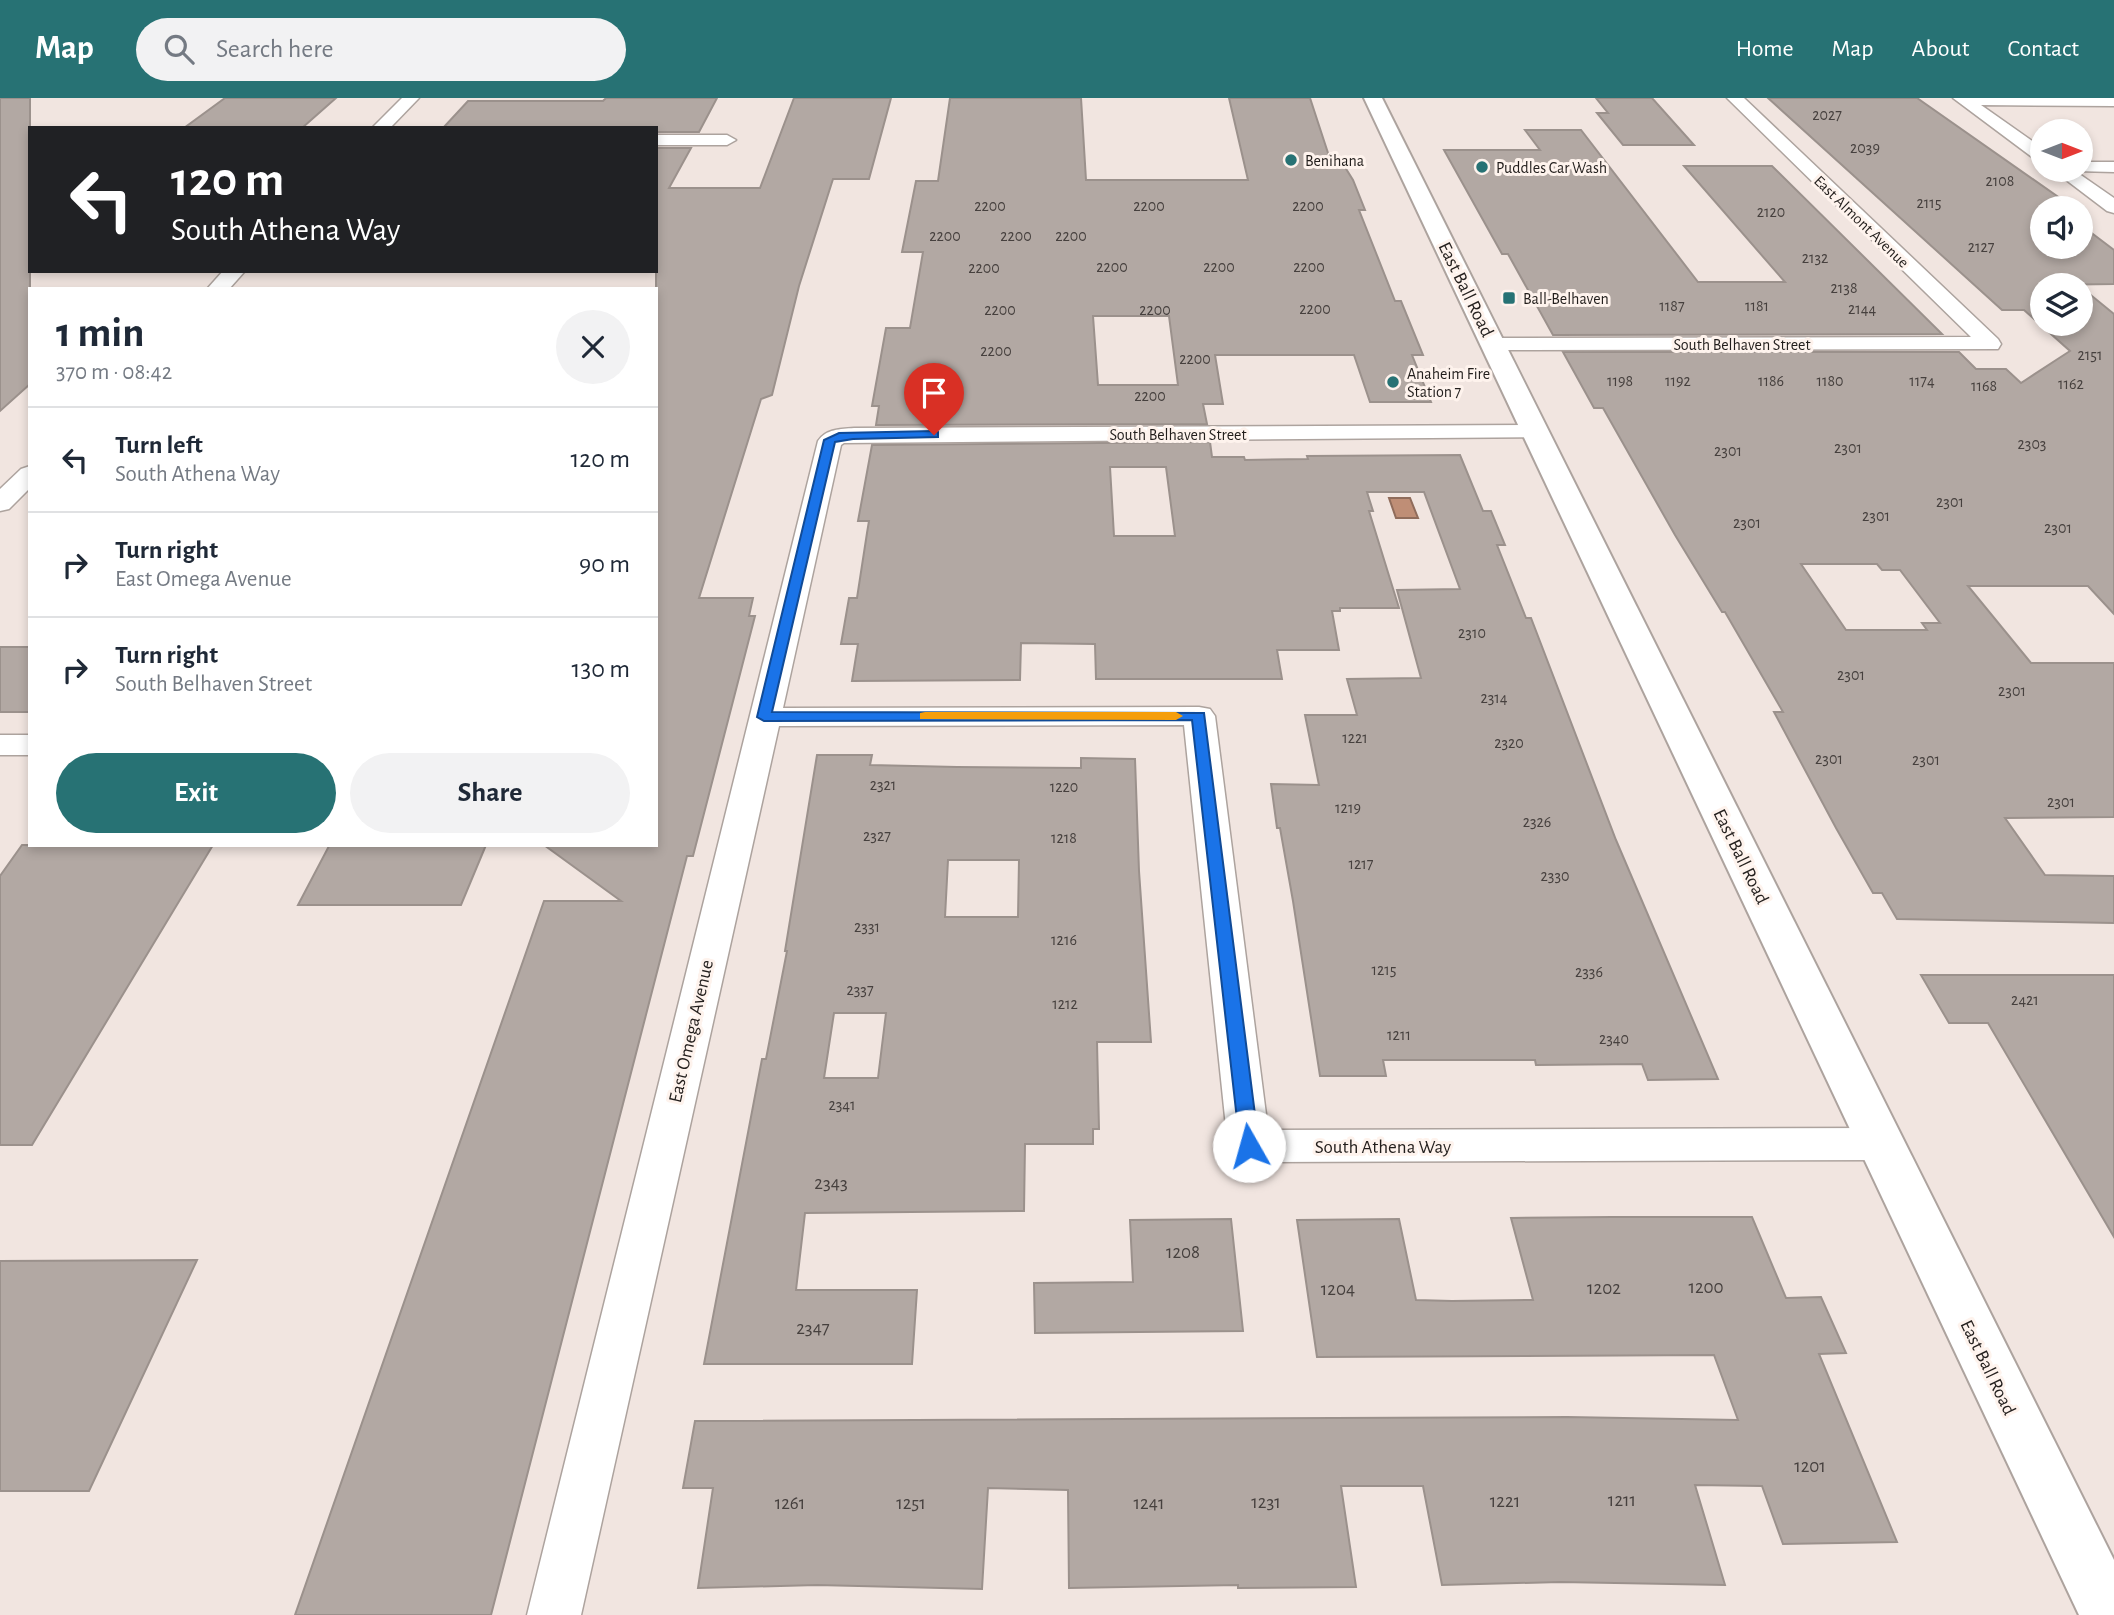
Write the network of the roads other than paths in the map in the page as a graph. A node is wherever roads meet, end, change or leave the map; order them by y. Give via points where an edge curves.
1 (411, 98) edge
2 (1373, 98) edge
3 (1735, 98) edge
4 (1962, 99) edge
5 (2114, 101) edge
6 (382, 126) edge
7 (658, 140) edge
8 (727, 140) dead end
9 (2030, 147) edge
10 (2093, 167) edge
11 (2114, 167) edge
12 (2079, 182) edge
13 (2114, 207) edge
14 (233, 273) edge
15 (219, 287) edge
16 (1990, 344) joint
17 (1495, 345) junction
18 (1536, 432) junction
19 (827, 448) joint
20 (28, 476) edge
21 (0, 503) edge
22 (0, 511) edge
23 (28, 511) edge
24 (764, 717) junction
25 (0, 745) edge
26 (28, 745) edge
27 (1881, 1144) junction
28 (554, 1615) edge
29 (2110, 1615) edge

1 - 6 street
2 - 17 main road, East Ball Road
3 - 16 street, East Almont Avenue
4 - 5 street
4 - 9 street
7 - 8 street
10 - 11 street
12 - 13 street
14 - 15 street
16 - 17 street, South Belhaven Street
17 - 18 main road, East Ball Road
18 - 19 street, South Belhaven Street via 853,435 830,440
18 - 27 main road, East Ball Road
19 - 24 street, East Omega Avenue
20 - 21 street
22 - 23 street
24 - 27 street, South Athena Way via 1199,716 1249,1146
24 - 28 street, East Omega Avenue
25 - 26 street
27 - 29 main road, East Ball Road

